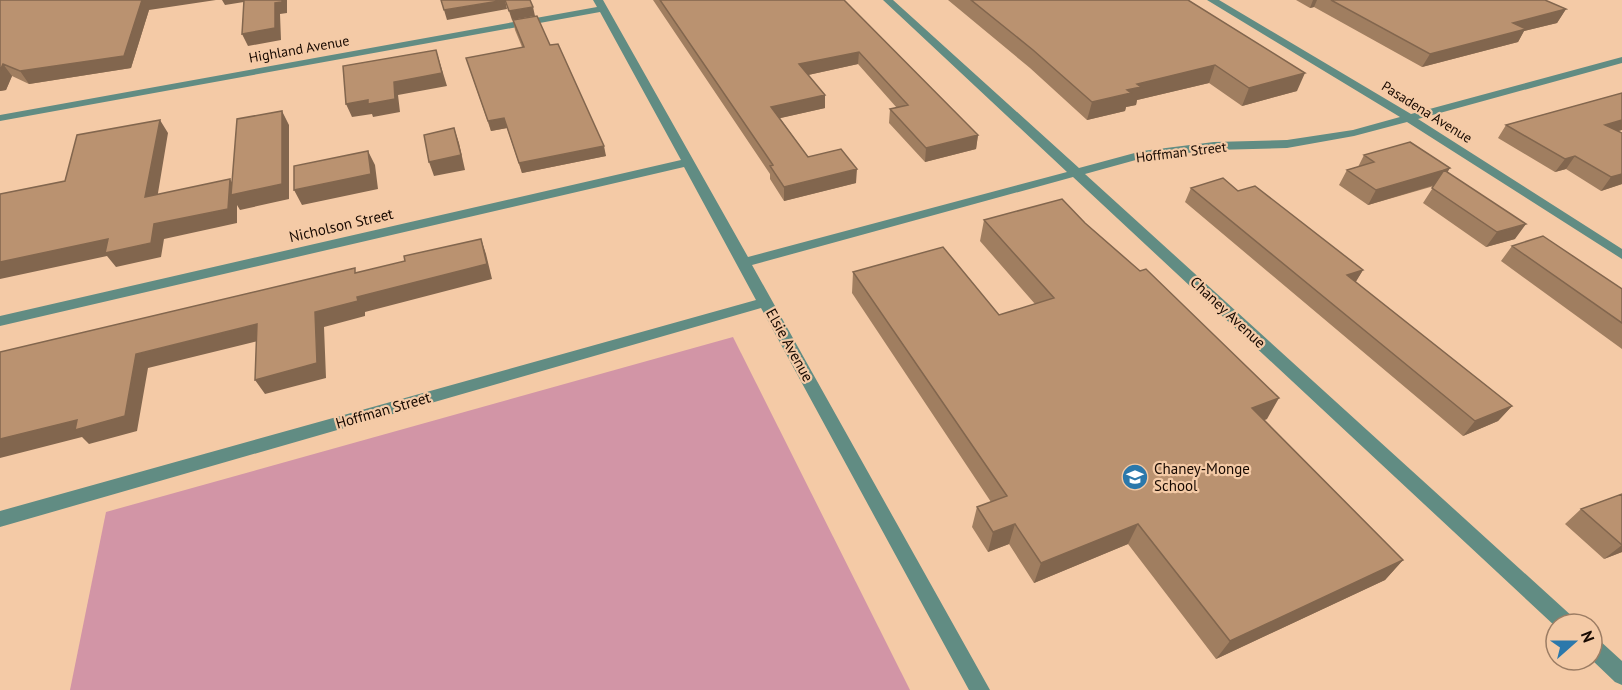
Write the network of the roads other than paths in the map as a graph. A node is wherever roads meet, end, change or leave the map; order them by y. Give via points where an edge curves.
1 (888, 0) edge
2 (1212, 0) edge
3 (600, 4) edge
4 (1622, 60) edge
5 (0, 118) edge
6 (1409, 118) junction
7 (689, 162) junction
8 (1076, 171) junction
9 (1622, 255) edge
10 (743, 262) junction
11 (766, 302) junction
12 (0, 321) edge
13 (0, 519) edge
14 (1554, 612) edge
15 (1604, 658) edge
16 (1622, 675) edge
17 (980, 690) edge

1 - 8 street, Chaney Avenue
2 - 6 street, Pasadena Avenue
3 - 5 street, Highland Avenue
3 - 7 street, Elsie Avenue
4 - 6 street, Hoffman Street
6 - 8 street, Hoffman Street via 1320,140 1177,149
6 - 9 street, Pasadena Avenue
7 - 10 street, Elsie Avenue
7 - 12 street, Nicholson Street
8 - 10 street, Hoffman Street
8 - 14 street, Chaney Avenue
10 - 11 street, Elsie Avenue
11 - 13 street, Hoffman Street
11 - 17 street, Elsie Avenue
15 - 16 street

